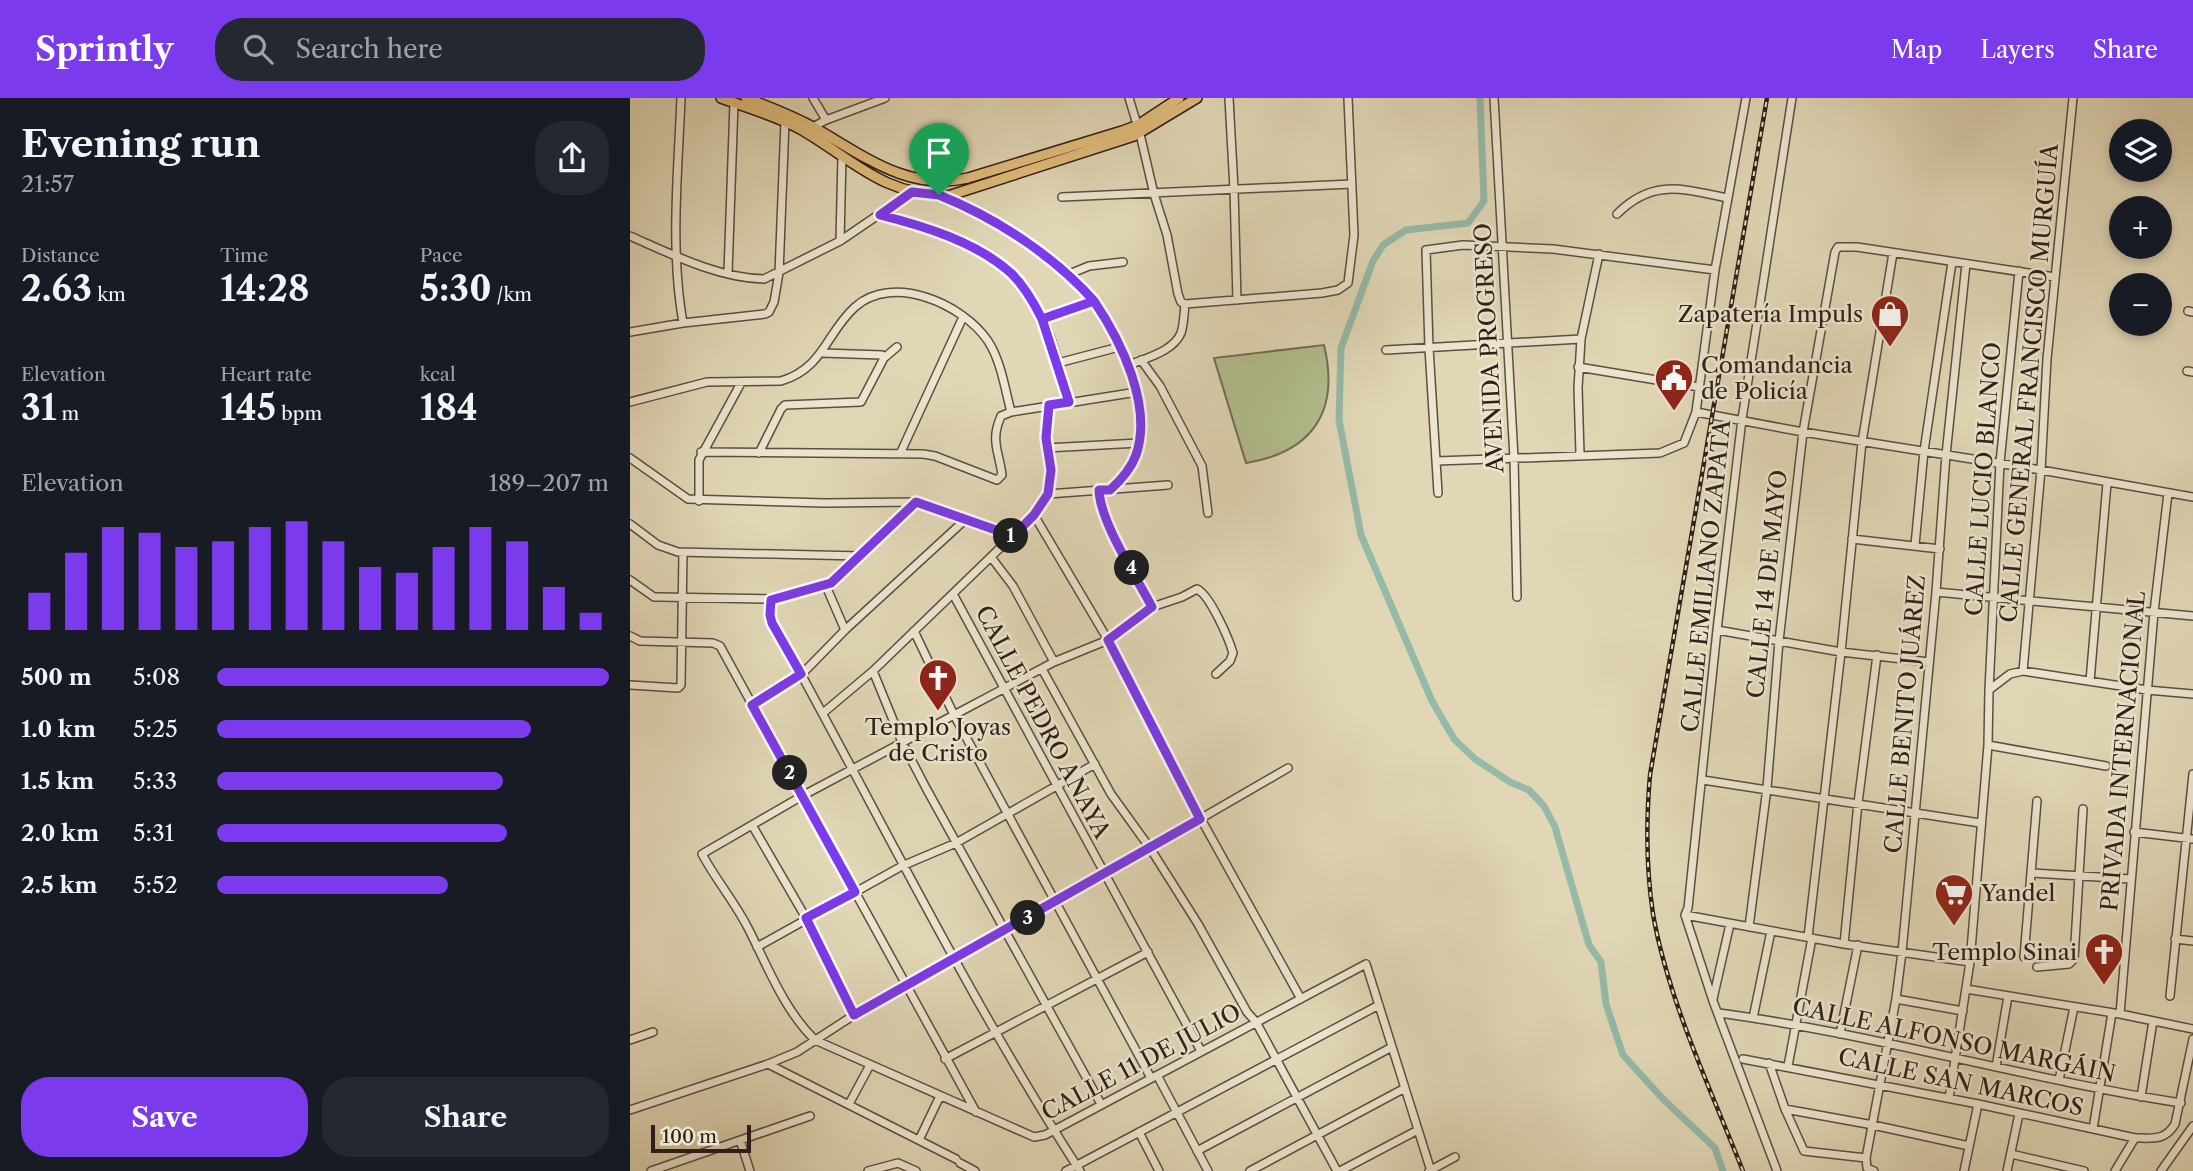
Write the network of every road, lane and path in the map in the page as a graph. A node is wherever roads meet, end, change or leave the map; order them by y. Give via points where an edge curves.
1 (681, 98) edge
2 (721, 98) edge
3 (746, 98) edge
4 (813, 98) edge
5 (885, 98) edge
6 (1129, 98) edge
7 (1179, 98) edge
8 (1197, 98) edge
9 (1229, 98) edge
10 (1348, 98) edge
11 (1494, 98) edge
12 (1746, 98) edge
13 (1792, 98) edge
14 (2073, 98) edge
15 (875, 99) edge
16 (734, 103) junction
17 (825, 120) junction
18 (785, 122) junction
19 (813, 127) junction
20 (1139, 130) junction
21 (842, 156) junction
22 (1352, 184) junction
23 (1234, 189) junction
24 (912, 192) junction
25 (1154, 194) junction
26 (939, 195) junction
27 (1062, 197) dead end
28 (1727, 198) junction
29 (1617, 214) dead end
30 (880, 215) junction
31 (630, 236) edge
32 (840, 240) junction
33 (1504, 247) junction
34 (1893, 253) junction
35 (1599, 254) junction
36 (675, 256) junction
37 (1123, 262) dead end
38 (1952, 262) junction
39 (1966, 264) junction
40 (1715, 270) junction
41 (2019, 271) junction
42 (728, 273) junction
43 (779, 273) junction
44 (1067, 275) junction
45 (2055, 277) junction
46 (1237, 300) junction
47 (1094, 301) junction
48 (1185, 304) junction
49 (963, 317) junction
50 (1042, 319) junction
51 (684, 323) junction
52 (630, 332) edge
53 (1581, 339) junction
54 (1507, 342) junction
55 (897, 347) dead end
56 (1119, 347) junction
57 (1429, 348) junction
58 (1386, 350) dead end
59 (822, 353) junction
60 (884, 358) junction
61 (1141, 360) junction
62 (1058, 363) junction
63 (1127, 366) junction
64 (1578, 367) junction
65 (741, 383) junction
66 (1699, 387) junction
67 (1137, 392) junction
68 (630, 402) edge
69 (1069, 402) junction
70 (1049, 405) junction
71 (1011, 412) junction
72 (1696, 412) junction
73 (1742, 419) junction
74 (1803, 432) junction
75 (1862, 442) junction
76 (1139, 443) junction
77 (1046, 448) junction
78 (701, 452) junction
79 (1928, 452) junction
80 (759, 453) junction
81 (900, 454) junction
82 (1580, 454) junction
83 (1946, 456) junction
84 (630, 458) edge
85 (1514, 458) junction
86 (1437, 461) junction
87 (2000, 463) junction
88 (2041, 470) junction
89 (2107, 483) junction
90 (1168, 485) dead end
91 (1099, 490) junction
92 (1110, 490) junction
93 (1438, 493) dead end
94 (2168, 493) junction
95 (1048, 494) junction
96 (2193, 497) edge
97 (699, 500) junction
98 (916, 502) junction
99 (1208, 513) dead end
100 (1034, 515) junction
101 (966, 519) junction
102 (630, 524) edge
103 (1013, 536) junction
104 (1852, 540) junction
105 (1915, 545) junction
106 (1940, 549) junction
107 (683, 552) junction
108 (860, 556) junction
109 (991, 557) junction
110 (630, 580) edge
111 (826, 586) junction
112 (1936, 592) junction
113 (953, 594) junction
114 (1994, 596) junction
115 (1517, 597) dead end
116 (684, 598) junction
117 (2030, 599) junction
118 (771, 600) junction
119 (2096, 606) junction
120 (1152, 607) junction
121 (2154, 612) junction
122 (2193, 617) edge
123 (845, 630) junction
124 (1717, 630) junction
125 (914, 631) junction
126 (630, 636) edge
127 (1108, 640) junction
128 (1779, 641) junction
129 (683, 642) junction
130 (1841, 652) junction
131 (1877, 655) junction
132 (1054, 662) junction
133 (1929, 662) junction
134 (1042, 669) junction
135 (873, 671) junction
136 (2023, 671) junction
137 (801, 674) junction
138 (1216, 674) dead end
139 (2090, 681) junction
140 (630, 685) edge
141 (1004, 689) junction
142 (1989, 690) junction
143 (2147, 690) junction
144 (2193, 694) edge
145 (752, 705) junction
146 (823, 713) junction
147 (954, 715) junction
148 (902, 742) junction
149 (1988, 745) junction
150 (1095, 764) junction
151 (2106, 766) dead end
152 (1288, 768) dead end
153 (852, 769) junction
154 (2193, 774) edge
155 (1703, 780) junction
156 (1056, 785) junction
157 (1767, 789) junction
158 (2192, 789) edge
159 (802, 796) junction
160 (1824, 797) junction
161 (2037, 801) dead end
162 (1858, 803) junction
163 (2083, 809) dead end
164 (1007, 813) junction
165 (1915, 814) junction
166 (1200, 819) junction
167 (1980, 823) junction
168 (752, 825) junction
169 (2134, 832) junction
170 (2189, 839) edge
171 (956, 843) junction
172 (1150, 848) junction
173 (902, 866) junction
174 (2032, 873) junction
175 (1104, 875) junction
176 (2079, 875) junction
177 (2131, 879) junction
178 (855, 892) junction
179 (1055, 903) junction
180 (1685, 915) junction
181 (806, 918) junction
182 (1730, 924) junction
183 (1749, 928) junction
184 (1004, 931) junction
185 (1771, 931) junction
186 (1810, 938) junction
187 (2175, 939) junction
188 (2193, 942) edge
189 (1844, 944) junction
190 (1858, 945) junction
191 (757, 947) junction
192 (1148, 952) junction
193 (1902, 952) junction
194 (2024, 957) dead end
195 (954, 958) junction
196 (1970, 962) junction
197 (2037, 967) dead end
198 (1097, 977) junction
199 (906, 986) junction
200 (1966, 989) junction
201 (2008, 996) junction
202 (2171, 996) dead end
203 (1301, 999) junction
204 (1896, 999) junction
205 (1713, 1001) junction
206 (1379, 1005) junction
207 (1046, 1006) junction
208 (2074, 1007) junction
209 (1963, 1012) junction
210 (1718, 1013) junction
211 (2116, 1013) junction
212 (854, 1015) junction
213 (1753, 1018) junction
214 (2153, 1021) junction
215 (1256, 1022) junction
216 (1796, 1027) junction
217 (2193, 1028) edge
218 (653, 1032) dead end
219 (995, 1033) junction
220 (1840, 1034) junction
221 (2193, 1039) edge
222 (630, 1040) edge
223 (815, 1040) junction
224 (1888, 1045) junction
225 (1392, 1047) junction
226 (1201, 1051) junction
227 (945, 1059) junction
228 (1276, 1059) junction
229 (1743, 1059) dead end
230 (1955, 1059) junction
231 (1769, 1063) junction
232 (768, 1064) junction
233 (870, 1065) junction
234 (1788, 1066) junction
235 (1996, 1066) junction
236 (1154, 1077) junction
237 (2059, 1080) junction
238 (1879, 1085) junction
239 (1405, 1088) junction
240 (2101, 1090) junction
241 (940, 1096) junction
242 (2141, 1097) junction
243 (1297, 1098) junction
244 (1949, 1098) junction
245 (2181, 1103) junction
246 (849, 1104) junction
247 (1101, 1104) junction
248 (1978, 1104) junction
249 (630, 1110) edge
250 (1785, 1110) junction
251 (1177, 1112) junction
252 (976, 1113) junction
253 (2020, 1114) junction
254 (810, 1115) dead end
255 (1873, 1125) junction
256 (2193, 1126) edge
257 (2093, 1129) junction
258 (1053, 1130) junction
259 (1418, 1130) junction
260 (1139, 1132) junction
261 (1317, 1135) junction
262 (2135, 1138) junction
263 (740, 1140) junction
264 (919, 1140) junction
265 (1969, 1146) junction
266 (1197, 1151) junction
267 (2011, 1154) junction
268 (1455, 1157) dead end
269 (1866, 1161) junction
270 (1078, 1169) edge
271 (651, 1171) edge
272 (750, 1171) edge
273 (868, 1171) edge
274 (916, 1171) edge
275 (975, 1171) edge
276 (1066, 1171) edge
277 (1159, 1171) edge
278 (1208, 1171) edge
279 (1250, 1171) edge
280 (1338, 1171) edge
281 (1430, 1171) edge
282 (1777, 1171) edge
283 (1874, 1171) edge
284 (1964, 1171) edge
285 (2007, 1171) edge
286 (2084, 1171) edge
287 (2115, 1171) edge
288 (2161, 1171) edge

1 - 36 street
2 - 16 main road
3 - 19 main road
4 - 17 street
5 - 15 street
6 - 20 street
7 - 20 main road
8 - 20 main road
9 - 23 street
10 - 22 street
11 - 33 street, AVENIDA PROGRESO
12 - 28 street
13 - 73 street, CALLE EMILIANO ZAPATA
14 - 45 street, CALLE GENERAL FRANCISCO MURGUÍA
15 - 17 street
16 - 18 main road
16 - 42 street
17 - 19 street
18 - 21 main road
18 - 43 street
19 - 20 main road via 895,173 947,182
20 - 25 street
20 - 26 main road via 973,189
21 - 24 main road via 874,178
21 - 32 street
22 - 23 street
22 - 46 street via 1354,235 1348,283 1322,293
23 - 25 street
23 - 46 street
24 - 26 main road
24 - 30 street
25 - 27 street
25 - 48 street via 1178,295
26 - 44 street via 1017,237
28 - 29 street via 1662,188 1636,197
28 - 40 street
30 - 32 street
30 - 50 street via 970,246 994,261 1027,292
31 - 36 street
32 - 43 street
33 - 35 street
33 - 54 street, AVENIDA PROGRESO
33 - 57 street via 1462,245 1426,250
34 - 38 street
34 - 74 street, CALLE 14 DE MAYO via 1838,247
34 - 75 street
35 - 40 street
35 - 53 street
36 - 42 street
36 - 51 street
37 - 44 street via 1089,266
38 - 39 street
38 - 79 street, CALLE BENITO JUÁREZ
39 - 41 street
39 - 83 street, CALLE BENITO JUÁREZ
40 - 66 street
41 - 45 street
41 - 87 street, CALLE LUCIO BLANCO
42 - 43 street via 764,279
43 - 51 street via 769,312
44 - 47 street
45 - 88 street, CALLE GENERAL FRANCISCO MURGUÍA
46 - 48 street
47 - 50 street
47 - 56 street
48 - 61 street via 1175,341
49 - 59 street via 916,295 880,295 856,306
49 - 71 street via 993,349
49 - 81 street
50 - 62 street
51 - 52 street
53 - 54 street
53 - 64 street
54 - 57 street
54 - 85 street, AVENIDA PROGRESO
55 - 60 street
56 - 62 street
56 - 63 street
57 - 58 street
57 - 86 street
59 - 60 street
59 - 65 street via 792,378
60 - 80 street via 859,403 785,405
61 - 63 street
61 - 99 street via 1202,466
62 - 69 street
63 - 67 street
64 - 66 street
64 - 82 street
65 - 68 street via 693,384
65 - 78 street
66 - 72 street
67 - 69 street
67 - 76 street
69 - 70 street
70 - 71 street
70 - 77 street
71 - 81 street via 1001,416 995,438 1000,479 935,456
72 - 73 street
72 - 82 street via 1684,443 1660,453
73 - 74 street
73 - 124 street, CALLE EMILIANO ZAPATA
74 - 75 street
74 - 128 street, CALLE 14 DE MAYO
75 - 79 street
75 - 104 street
76 - 77 street
76 - 92 street via 1131,466
77 - 95 street via 1051,470
78 - 80 street
78 - 97 street
79 - 83 street
79 - 105 street, CALLE BENITO JUÁREZ
80 - 81 street
82 - 85 street
83 - 87 street
83 - 106 street, CALLE BENITO JUÁREZ
84 - 97 street via 683,497
85 - 86 street
85 - 115 street, AVENIDA PROGRESO
86 - 93 street
87 - 88 street
87 - 114 street, CALLE LUCIO BLANCO
88 - 89 street
88 - 117 street, CALLE GENERAL FRANCISCO MURGUÍA
89 - 94 street
89 - 119 street
90 - 92 street
91 - 92 street
91 - 95 street
91 - 120 street via 1109,525
94 - 96 street
94 - 121 street, PRIVADA INTERNACIONAL
95 - 100 street
97 - 98 street
98 - 101 street
98 - 108 street
100 - 103 street
100 - 127 street
101 - 103 street
101 - 123 street
102 - 107 street via 665,549
103 - 109 street
104 - 105 street
104 - 130 street
105 - 106 street
106 - 112 street, CALLE BENITO JUÁREZ
107 - 108 street
107 - 116 street
108 - 111 street
109 - 113 street
109 - 132 street via 1013,586
110 - 116 street via 654,597
111 - 118 street
111 - 123 street
112 - 114 street
112 - 133 street, CALLE BENITO JUÁREZ
113 - 125 street
113 - 141 street, CALLE PEDRO ANAYA
114 - 117 street
114 - 142 street, CALLE LUCIO BLANCO
116 - 118 street
116 - 129 street
117 - 119 street
117 - 136 street, CALLE GENERAL FRANCISCO MURGUÍA
118 - 137 street via 772,623
119 - 121 street
119 - 139 street
120 - 127 street
120 - 138 street via 1197,589 1203,592 1233,653
121 - 122 street
121 - 143 street, PRIVADA INTERNACIONAL
123 - 137 street
124 - 128 street
124 - 155 street, CALLE EMILIANO ZAPATA
125 - 135 street
125 - 147 street
126 - 129 street via 640,641
127 - 132 street
127 - 166 street
128 - 130 street
128 - 157 street, CALLE 14 DE MAYO
129 - 140 street via 678,688
129 - 145 street via 720,646
130 - 131 street
130 - 160 street
131 - 133 street
131 - 162 street
132 - 134 street
133 - 165 street, CALLE BENITO JUÁREZ
134 - 141 street
134 - 150 street
135 - 146 street
135 - 148 street
136 - 139 street
136 - 142 street via 2010,674
137 - 145 street
137 - 146 street
139 - 143 street
141 - 147 street
141 - 156 street, CALLE PEDRO ANAYA
142 - 149 street, CALLE LUCIO BLANCO
143 - 144 street
143 - 169 street, PRIVADA INTERNACIONAL
145 - 159 street
146 - 153 street
147 - 148 street
147 - 164 street
148 - 153 street
148 - 171 street
149 - 151 street
149 - 167 street, CALLE LUCIO BLANCO
150 - 156 street
150 - 172 street
152 - 166 street
153 - 159 street
153 - 173 street
154 - 158 street
155 - 157 street
155 - 180 street, CALLE EMILIANO ZAPATA
156 - 164 street
156 - 175 street, CALLE PEDRO ANAYA
157 - 160 street
157 - 183 street, CALLE 14 DE MAYO
158 - 170 street
159 - 168 street
159 - 178 street
160 - 162 street
160 - 186 street
161 - 174 street
162 - 165 street
162 - 189 street
163 - 176 street
164 - 171 street
164 - 179 street
165 - 167 street
165 - 193 street, CALLE BENITO JUÁREZ
166 - 172 street
166 - 203 street
167 - 196 street, CALLE LUCIO BLANCO
168 - 181 street
168 - 191 street via 702,854
169 - 170 street
169 - 177 street, PRIVADA INTERNACIONAL
170 - 187 street
171 - 173 street
171 - 184 street
172 - 175 street
172 - 215 street
173 - 178 street
173 - 195 street
174 - 176 street
174 - 194 street
175 - 179 street
175 - 192 street, CALLE PEDRO ANAYA
176 - 177 street
176 - 197 street via 2073,961
177 - 211 street, PRIVADA INTERNACIONAL
178 - 181 street
178 - 199 street
179 - 184 street
179 - 198 street
180 - 182 street
180 - 205 street, CALLE EMILIANO ZAPATA
181 - 191 street
181 - 212 street
182 - 183 street
182 - 205 street
183 - 185 street
184 - 195 street
184 - 207 street
185 - 186 street
185 - 213 street
186 - 189 street
186 - 216 street
187 - 188 street
187 - 202 street
189 - 190 street
190 - 193 street
190 - 220 street
191 - 223 street via 795,1017
192 - 198 street
192 - 226 street, CALLE PEDRO ANAYA
193 - 196 street
193 - 204 street, CALLE BENITO JUÁREZ
195 - 199 street
195 - 219 street
196 - 200 street, CALLE LUCIO BLANCO
198 - 207 street
198 - 236 street
199 - 212 street
199 - 227 street
200 - 201 street
200 - 209 street, CALLE LUCIO BLANCO
201 - 208 street
201 - 235 street
203 - 206 street, CALLE 11 DE JULIO via 1366,964
203 - 215 street, CALLE 11 DE JULIO
204 - 209 street
204 - 224 street, CALLE BENITO JUÁREZ
205 - 210 street, CALLE EMILIANO ZAPATA
206 - 225 street
206 - 228 street
207 - 219 street
207 - 247 street
208 - 211 street
208 - 237 street
209 - 230 street, CALLE LUCIO BLANCO
210 - 213 street, CALLE ALFONSO MARGÁIN
210 - 282 street, CALLE EMILIANO ZAPATA
211 - 214 street
211 - 240 street, PRIVADA INTERNACIONAL
212 - 223 street
213 - 216 street, CALLE ALFONSO MARGÁIN
214 - 217 street
214 - 242 street
215 - 226 street, CALLE 11 DE JULIO
215 - 228 street
216 - 220 street, CALLE ALFONSO MARGÁIN
216 - 234 street
218 - 222 street
219 - 227 street
219 - 258 street
220 - 224 street, CALLE ALFONSO MARGÁIN
221 - 245 street
223 - 232 street
223 - 233 street, CALLE 11 DE JULIO
224 - 230 street, CALLE ALFONSO MARGÁIN
224 - 238 street, CALLE BENITO JUÁREZ
225 - 239 street
225 - 243 street
226 - 236 street, CALLE 11 DE JULIO
227 - 252 street
228 - 243 street
228 - 251 street
229 - 231 street, CALLE SAN MARCOS
230 - 235 street, CALLE ALFONSO MARGÁIN
230 - 244 street, CALLE LUCIO BLANCO
231 - 234 street, CALLE SAN MARCOS
231 - 250 street
232 - 246 street
232 - 249 street
233 - 241 street, CALLE 11 DE JULIO
233 - 246 street
234 - 238 street, CALLE SAN MARCOS
235 - 237 street, CALLE ALFONSO MARGÁIN
236 - 247 street, CALLE 11 DE JULIO
236 - 251 street
237 - 240 street, CALLE ALFONSO MARGÁIN
238 - 244 street, CALLE SAN MARCOS
238 - 255 street, CALLE BENITO JUÁREZ
239 - 259 street
239 - 261 street
240 - 242 street, CALLE ALFONSO MARGÁIN
240 - 257 street, PRIVADA INTERNACIONAL
241 - 252 street, CALLE 11 DE JULIO
241 - 264 street
242 - 245 street, CALLE ALFONSO MARGÁIN
243 - 261 street
243 - 266 street
244 - 248 street, CALLE SAN MARCOS
245 - 262 street, CALLE SAN MARCOS via 2170,1132 2159,1139
246 - 264 street
247 - 258 street, CALLE 11 DE JULIO
248 - 253 street, CALLE SAN MARCOS
248 - 265 street
250 - 255 street
250 - 269 street via 1806,1153
251 - 260 street
251 - 266 street
252 - 258 street, CALLE 11 DE JULIO via 1034,1137
253 - 257 street, CALLE SAN MARCOS
253 - 267 street
254 - 263 street
255 - 265 street
255 - 269 street, CALLE BENITO JUÁREZ
256 - 288 street
257 - 262 street, CALLE SAN MARCOS
258 - 270 street
259 - 280 street
259 - 281 street
260 - 270 street
260 - 277 street
261 - 279 street
261 - 280 street
262 - 287 street
263 - 271 street
263 - 272 street
264 - 275 street
265 - 284 street
266 - 278 street
267 - 285 street
267 - 286 street
268 - 281 street
269 - 283 street
270 - 276 street
273 - 274 street via 898,1163

